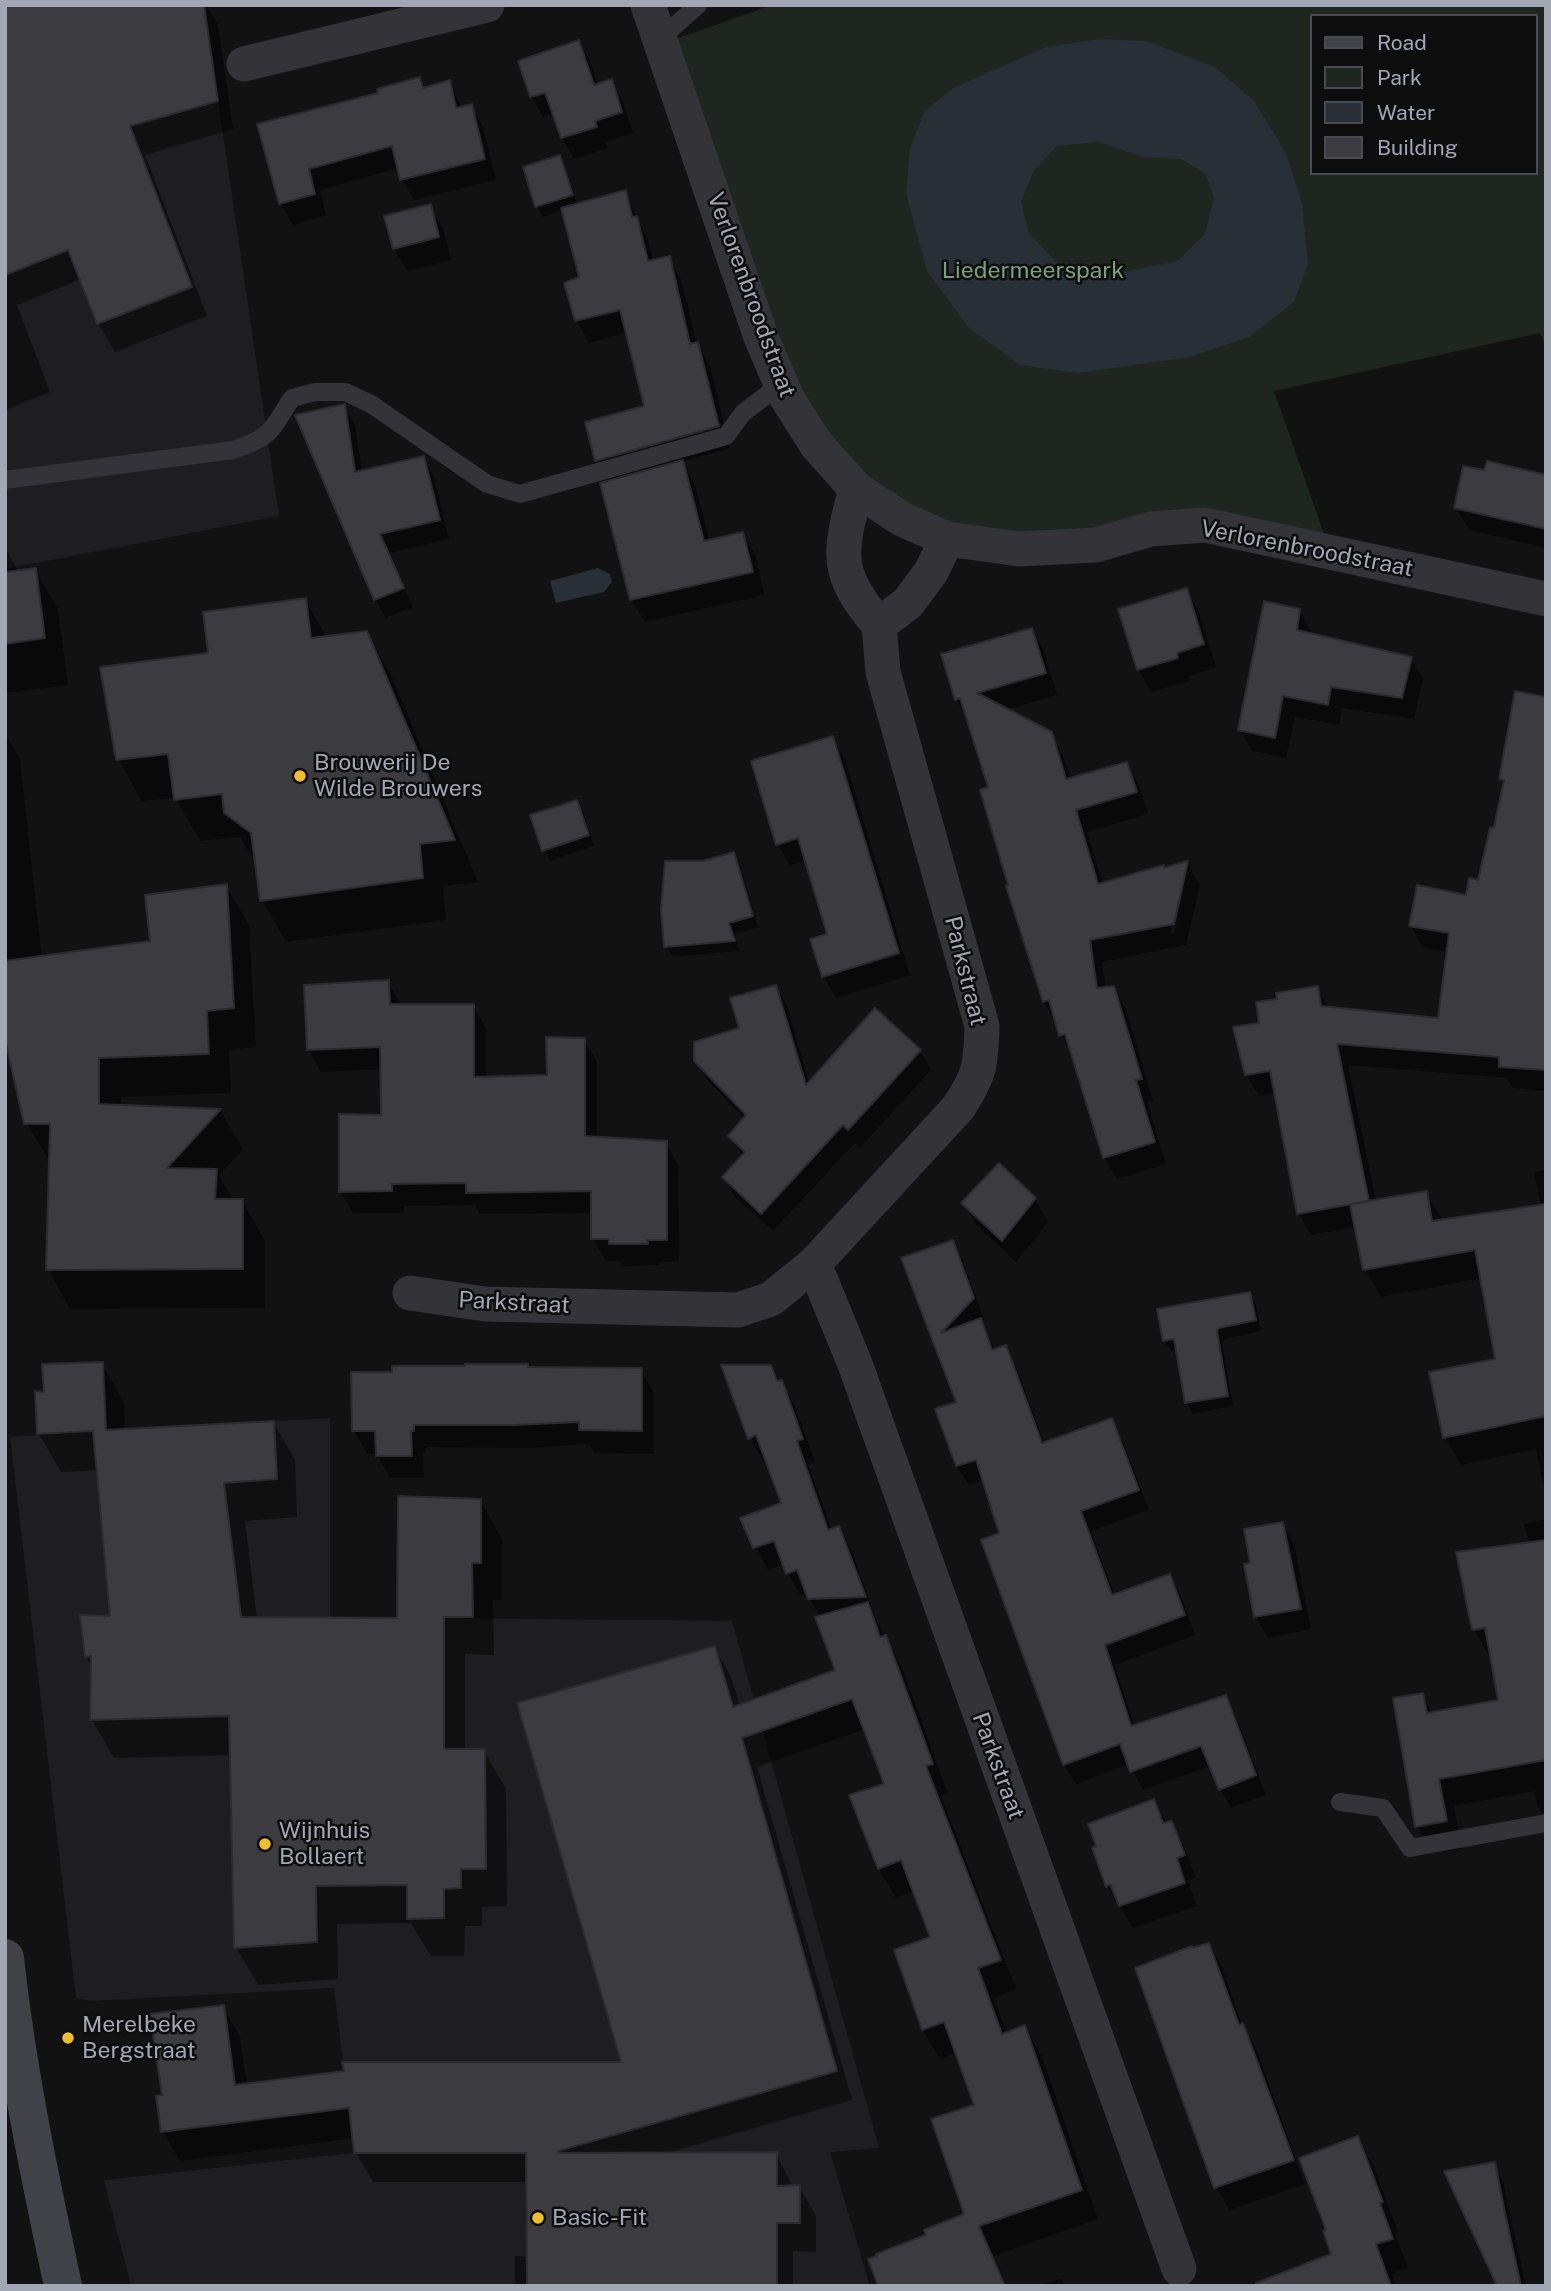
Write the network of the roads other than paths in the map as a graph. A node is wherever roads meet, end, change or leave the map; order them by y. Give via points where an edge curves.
1 (487, 5) edge
2 (648, 5) edge
3 (698, 5) edge
4 (660, 39) junction
5 (244, 64) dead end
6 (781, 384) junction
7 (5, 480) edge
8 (856, 489) junction
9 (947, 539) junction
10 (1546, 599) edge
11 (879, 625) junction
12 (814, 1264) junction
13 (410, 1293) dead end
14 (1340, 1802) dead end
15 (1546, 1823) edge
16 (5, 1958) edge
17 (1179, 2269) dead end
18 (64, 2286) edge

1 - 5 street
2 - 4 street, Verlorenbroodstraat
3 - 4 lane
4 - 6 street, Verlorenbroodstraat
6 - 7 lane via 743,413 726,436 520,494 487,484 372,404 345,392 292,398 274,428 258,442 233,450
6 - 8 street, Verlorenbroodstraat via 816,444
8 - 9 street, Verlorenbroodstraat via 902,519
8 - 11 street via 844,535 844,570 858,601
9 - 10 street, Verlorenbroodstraat via 1019,549 1096,545 1151,529 1205,525
9 - 11 street via 931,572 908,603
11 - 12 street, Parkstraat via 883,672 982,1026 982,1058 975,1083 958,1108
12 - 13 street, Parkstraat via 771,1299 738,1310 485,1304
12 - 17 street, Parkstraat via 855,1364
14 - 15 lane via 1383,1808 1410,1848
16 - 18 main road via 12,2022

